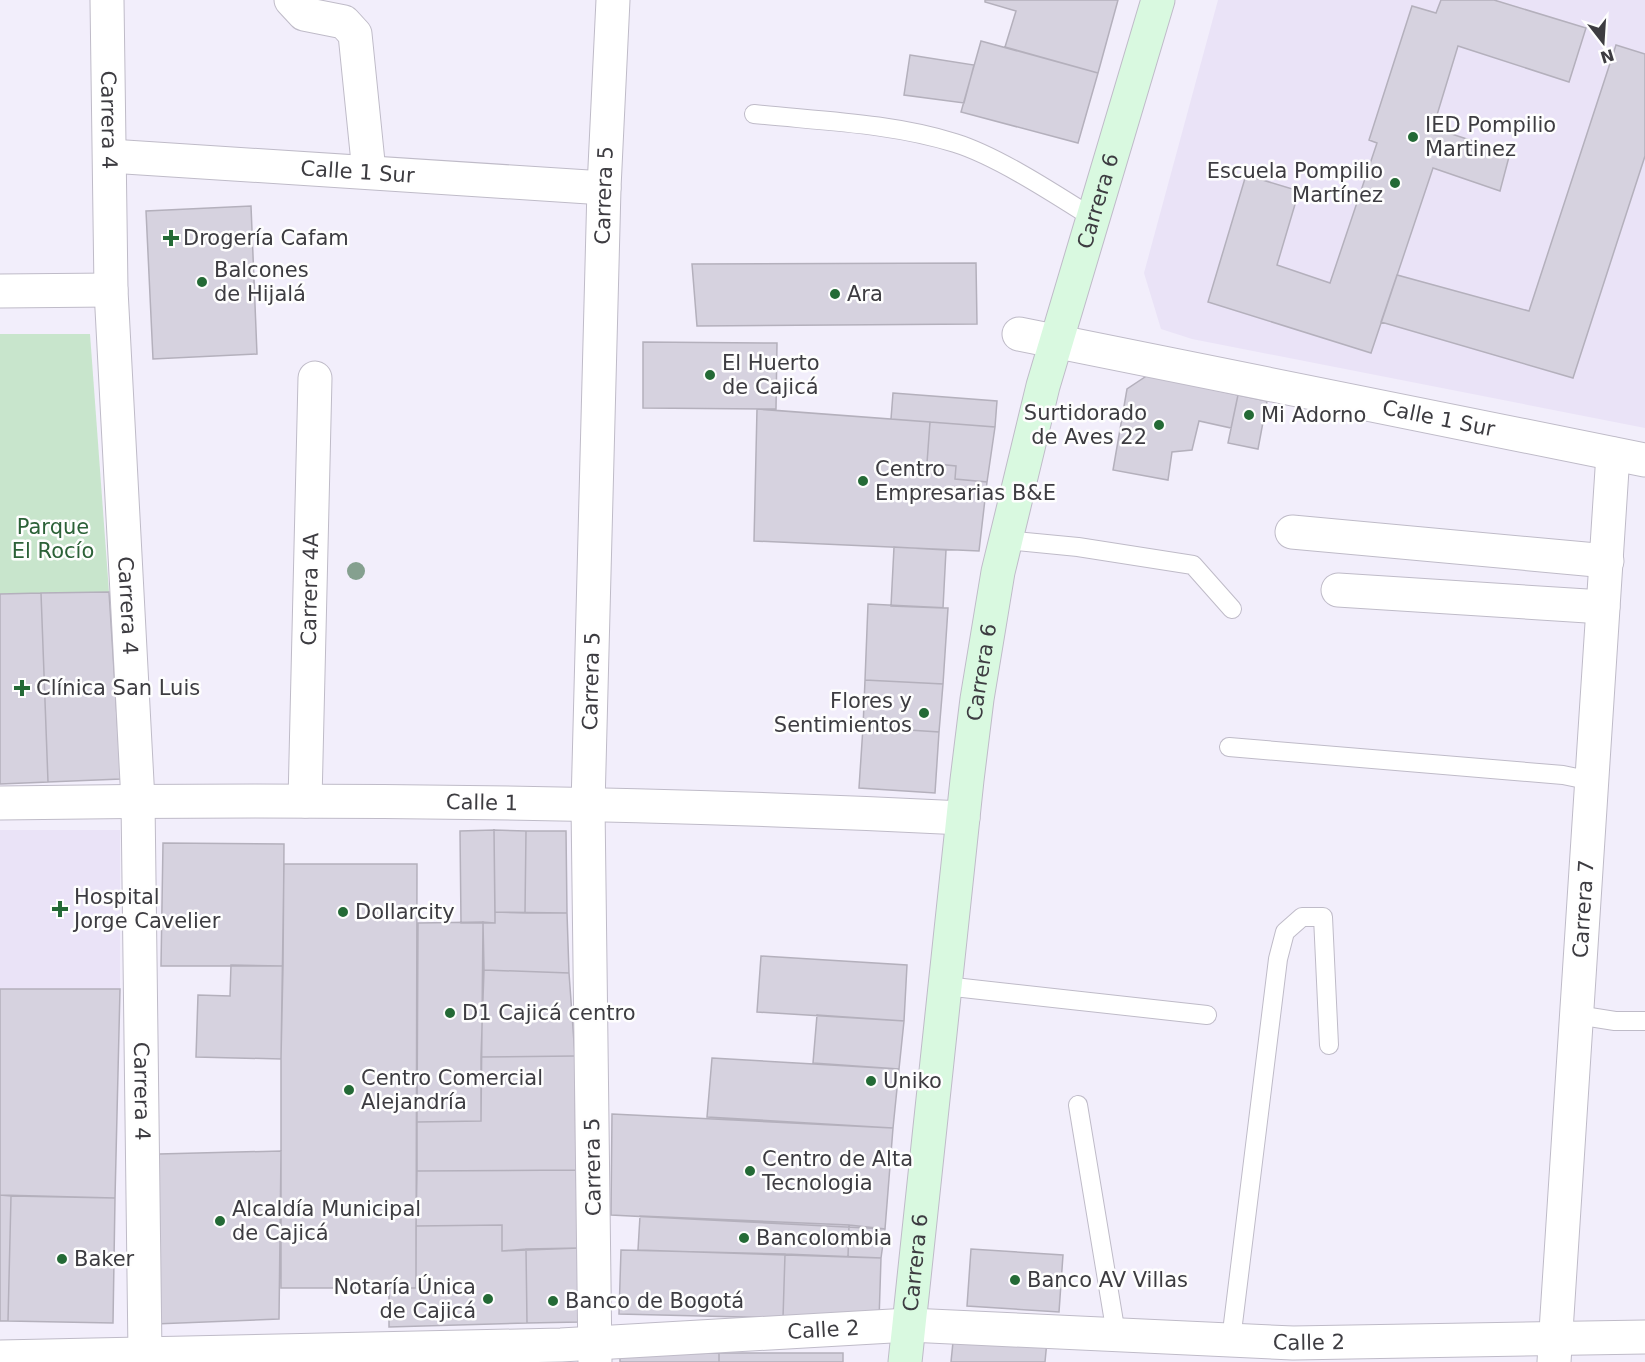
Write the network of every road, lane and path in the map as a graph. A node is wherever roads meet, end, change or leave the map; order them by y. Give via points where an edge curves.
1 (106, 0) edge
2 (291, 0) edge
3 (613, 0) edge
4 (1158, 0) edge
5 (754, 114) dead end
6 (110, 156) junction
7 (369, 172) junction
8 (604, 188) junction
9 (1093, 218) junction
10 (111, 290) junction
11 (0, 291) edge
12 (1019, 334) dead end
13 (1055, 341) junction
14 (315, 378) dead end
15 (1613, 454) junction
16 (1645, 460) edge
17 (1292, 532) dead end
18 (1006, 540) junction
19 (1606, 561) junction
20 (1338, 590) dead end
21 (1603, 607) junction
22 (1232, 609) dead end
23 (1229, 747) dead end
24 (1592, 781) junction
25 (138, 801) junction
26 (305, 801) junction
27 (0, 803) edge
28 (588, 805) junction
29 (963, 818) junction
30 (945, 986) junction
31 (1207, 1015) dead end
32 (1577, 1015) junction
33 (1645, 1021) edge
34 (1329, 1045) dead end
35 (1078, 1104) dead end
36 (909, 1324) junction
37 (1116, 1334) junction
38 (1645, 1337) edge
39 (1231, 1340) junction
40 (1555, 1350) edge
41 (595, 1352) edge
42 (562, 1353) edge
43 (1293, 1353) edge
44 (0, 1357) edge
45 (163, 1357) edge
46 (905, 1362) edge

1 - 6 street, Carrera 4
2 - 7 street via 304,14 344,22 355,33
3 - 8 street, Carrera 5
4 - 9 main road, Carrera 6
5 - 9 lane via 889,128 957,143
6 - 7 street, Calle 1 Sur
6 - 10 street, Carrera 4
7 - 8 street, Calle 1 Sur
8 - 28 street, Carrera 5
9 - 13 main road, Carrera 6
10 - 11 street
10 - 25 street, Carrera 4
12 - 13 street, Calle 1 Sur
13 - 15 street, Calle 1 Sur
13 - 18 main road, Carrera 6
14 - 26 street, Carrera 4A
15 - 16 street, Calle 1 Sur
15 - 19 street, Carrera 7
17 - 19 street
18 - 22 lane via 1193,565
18 - 29 main road, Carrera 6 via 977,699
19 - 21 street, Carrera 7
20 - 21 street
21 - 24 street, Carrera 7
23 - 24 lane via 1563,775
24 - 32 street, Carrera 7
25 - 26 street, Calle 1
25 - 27 street, Calle 1
25 - 45 street, Carrera 4
26 - 28 street, Calle 1
28 - 29 street, Calle 1
28 - 41 street, Carrera 5
29 - 30 main road, Carrera 6
30 - 31 lane
30 - 36 main road, Carrera 6
32 - 33 lane
32 - 40 street, Carrera 7
34 - 39 lane via 1323,917 1302,917 1285,932 1278,959
35 - 37 lane
36 - 37 street, Calle 2
36 - 41 street, Calle 2
36 - 46 main road, Carrera 6
37 - 39 street, Calle 2
38 - 40 street, Calle 2
39 - 43 street, Calle 2
40 - 43 street, Calle 2
41 - 42 street, Calle 2
42 - 45 street, Calle 2
44 - 45 street, Calle 2

